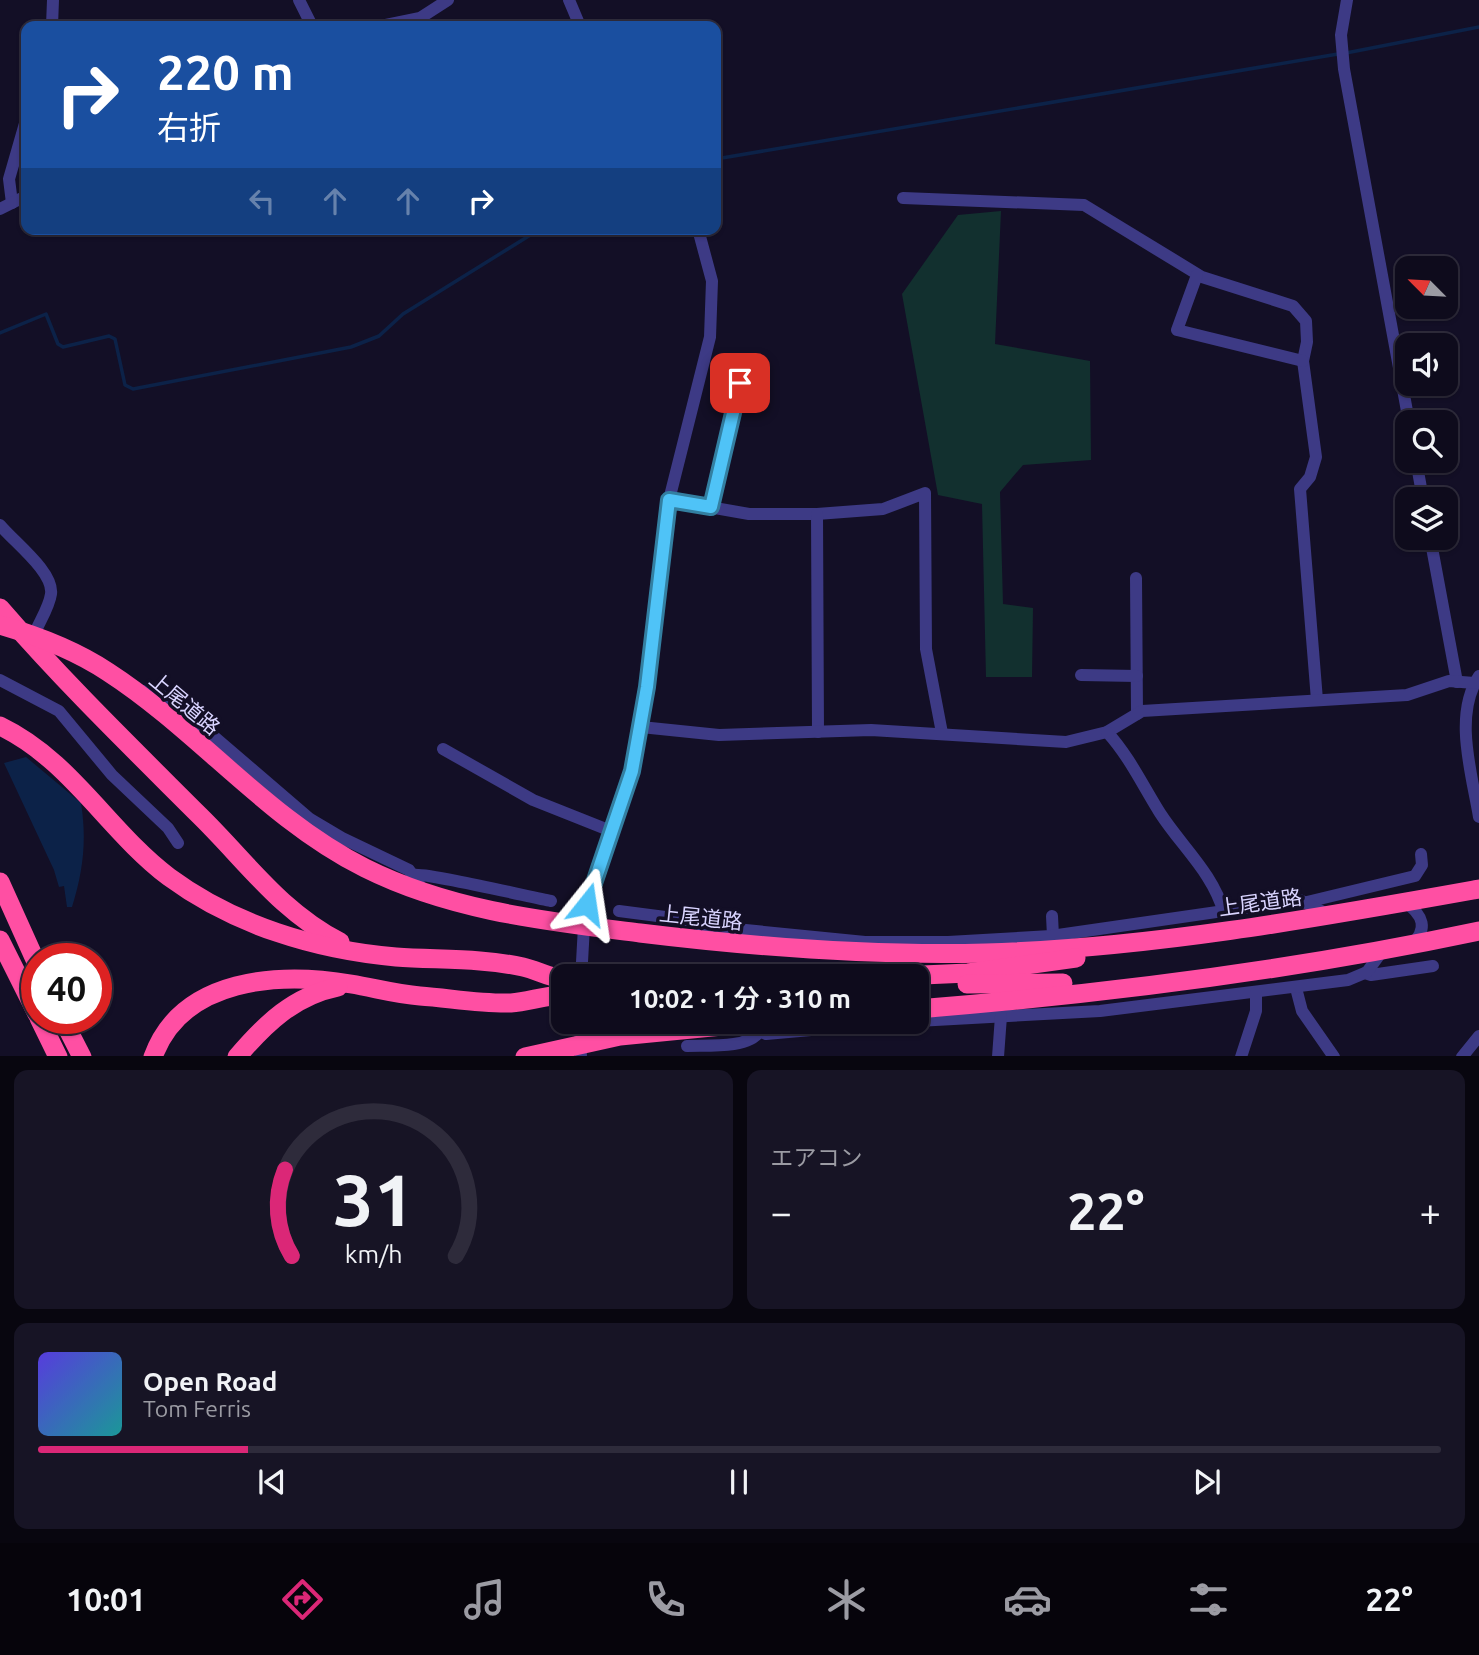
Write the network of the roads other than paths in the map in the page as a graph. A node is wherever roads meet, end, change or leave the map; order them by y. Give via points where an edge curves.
1 (53, 0) edge
2 (299, 0) edge
3 (448, 0) edge
4 (569, 0) edge
5 (1347, 0) edge
6 (52, 21) edge
7 (310, 21) edge
8 (405, 21) edge
9 (578, 21) edge
10 (21, 137) edge
11 (903, 198) dead end
12 (6, 206) edge
13 (700, 235) edge
14 (1197, 275) junction
15 (1303, 361) junction
16 (740, 383) dead end
17 (1407, 410) edge
18 (669, 500) junction
19 (711, 507) junction
20 (817, 514) junction
21 (0, 525) edge
22 (1432, 550) edge
23 (1136, 578) dead end
24 (0, 608) edge
25 (0, 625) edge
26 (34, 635) junction
27 (1081, 674) dead end
28 (1137, 676) junction
29 (1477, 679) edge
30 (0, 680) edge
31 (1457, 682) junction
32 (132, 688) junction
33 (1317, 700) junction
34 (1138, 713) junction
35 (0, 726) edge
36 (640, 727) junction
37 (818, 732) junction
38 (1107, 732) junction
39 (942, 733) junction
40 (443, 749) dead end
41 (1479, 817) edge
42 (611, 831) junction
43 (177, 843) dead end
44 (1421, 854) dead end
45 (413, 875) junction
46 (0, 882) edge
47 (1479, 889) edge
48 (425, 893) junction
49 (551, 901) dead end
50 (1307, 902) junction
51 (1405, 902) junction
52 (619, 911) dead end
53 (1224, 913) junction
54 (1329, 915) junction
55 (1052, 916) dead end
56 (584, 926) junction
57 (1262, 926) junction
58 (1479, 931) edge
59 (697, 934) junction
60 (1054, 936) junction
61 (0, 940) edge
62 (28, 943) edge
63 (1411, 945) junction
64 (354, 949) junction
65 (1383, 950) junction
66 (582, 962) tunnel mouth
67 (1433, 966) dead end
68 (1365, 974) junction
69 (551, 975) edge
70 (929, 975) edge
71 (1221, 975) junction
72 (21, 982) edge
73 (353, 984) junction
74 (929, 987) edge
75 (1296, 988) junction
76 (1256, 993) junction
77 (551, 997) edge
78 (929, 1008) edge
79 (1001, 1016) junction
80 (929, 1020) edge
81 (47, 1034) edge
82 (70, 1034) edge
83 (647, 1034) edge
84 (756, 1034) edge
85 (1479, 1036) edge
86 (687, 1046) dead end
87 (702, 1050) edge
88 (580, 1051) edge
89 (58, 1056) edge
90 (82, 1056) edge
91 (153, 1056) edge
92 (237, 1056) edge
93 (525, 1056) edge
94 (998, 1056) edge
95 (1241, 1056) edge
96 (1334, 1056) edge
97 (1462, 1056) edge

1 - 6 street
2 - 7 street
3 - 8 street via 420,18
4 - 9 street
5 - 17 street via 1341,35 1344,69
10 - 12 street
11 - 14 street via 1084,205
13 - 18 street via 712,281 710,337
14 - 15 street via 1293,306 1306,321
14 - 15 street via 1177,330
15 - 33 street via 1316,457 1310,477 1300,489
16 - 19 street
18 - 19 street
18 - 36 street
19 - 20 street via 749,514
20 - 37 street
20 - 39 street via 883,509 925,493 926,649
21 - 26 street via 48,574 52,585
22 - 31 street
23 - 28 street
24 - 64 highway via 117,737 200,816 275,897 312,928
25 - 26 highway, 上尾道路
26 - 32 highway, 上尾道路 via 79,655
27 - 28 street
28 - 34 street
29 - 31 street
29 - 41 street via 1469,701 1467,740
30 - 43 street via 58,711
31 - 33 street via 1407,695
32 - 45 street via 169,698 310,819
32 - 48 highway, 上尾道路 via 304,833 363,867
33 - 34 street
34 - 38 street
35 - 64 highway via 43,752 145,856 202,898 295,939
36 - 37 street via 719,735
36 - 42 street via 632,771
37 - 39 street
38 - 39 street via 1066,742
38 - 53 street via 1162,816 1197,859
40 - 42 street via 533,800
42 - 56 street via 591,884
44 - 50 street via 1422,865 1415,876
45 - 48 street
45 - 49 street
46 - 62 highway
47 - 51 highway, 上尾道路
48 - 56 highway, 上尾道路 via 498,914
50 - 53 street
50 - 54 street
51 - 54 highway, 上尾道路
51 - 63 street via 1423,923
52 - 59 street via 696,921
53 - 60 street
54 - 57 highway, 上尾道路
55 - 60 street
56 - 59 highway, 上尾道路
56 - 66 street
57 - 59 highway, 上尾道路 via 987,953 814,951
57 - 70 highway via 1047,962
58 - 63 highway
59 - 60 street via 715,927 864,942 948,943
61 - 72 highway
63 - 65 highway
64 - 69 highway via 523,967
65 - 68 street
65 - 71 highway
67 - 68 street
68 - 75 street
71 - 74 highway
71 - 78 highway
73 - 77 highway via 395,994 511,1003
73 - 91 highway via 285,979 215,993 171,1023
73 - 92 highway via 293,1003
75 - 76 street
75 - 96 street via 1302,1011
76 - 79 street via 1100,1011
76 - 95 street via 1256,1011
79 - 80 street
79 - 94 street
81 - 89 highway
82 - 90 highway
83 - 88 highway via 620,1036
84 - 87 street via 744,1042
85 - 97 street
86 - 87 street
88 - 93 highway

